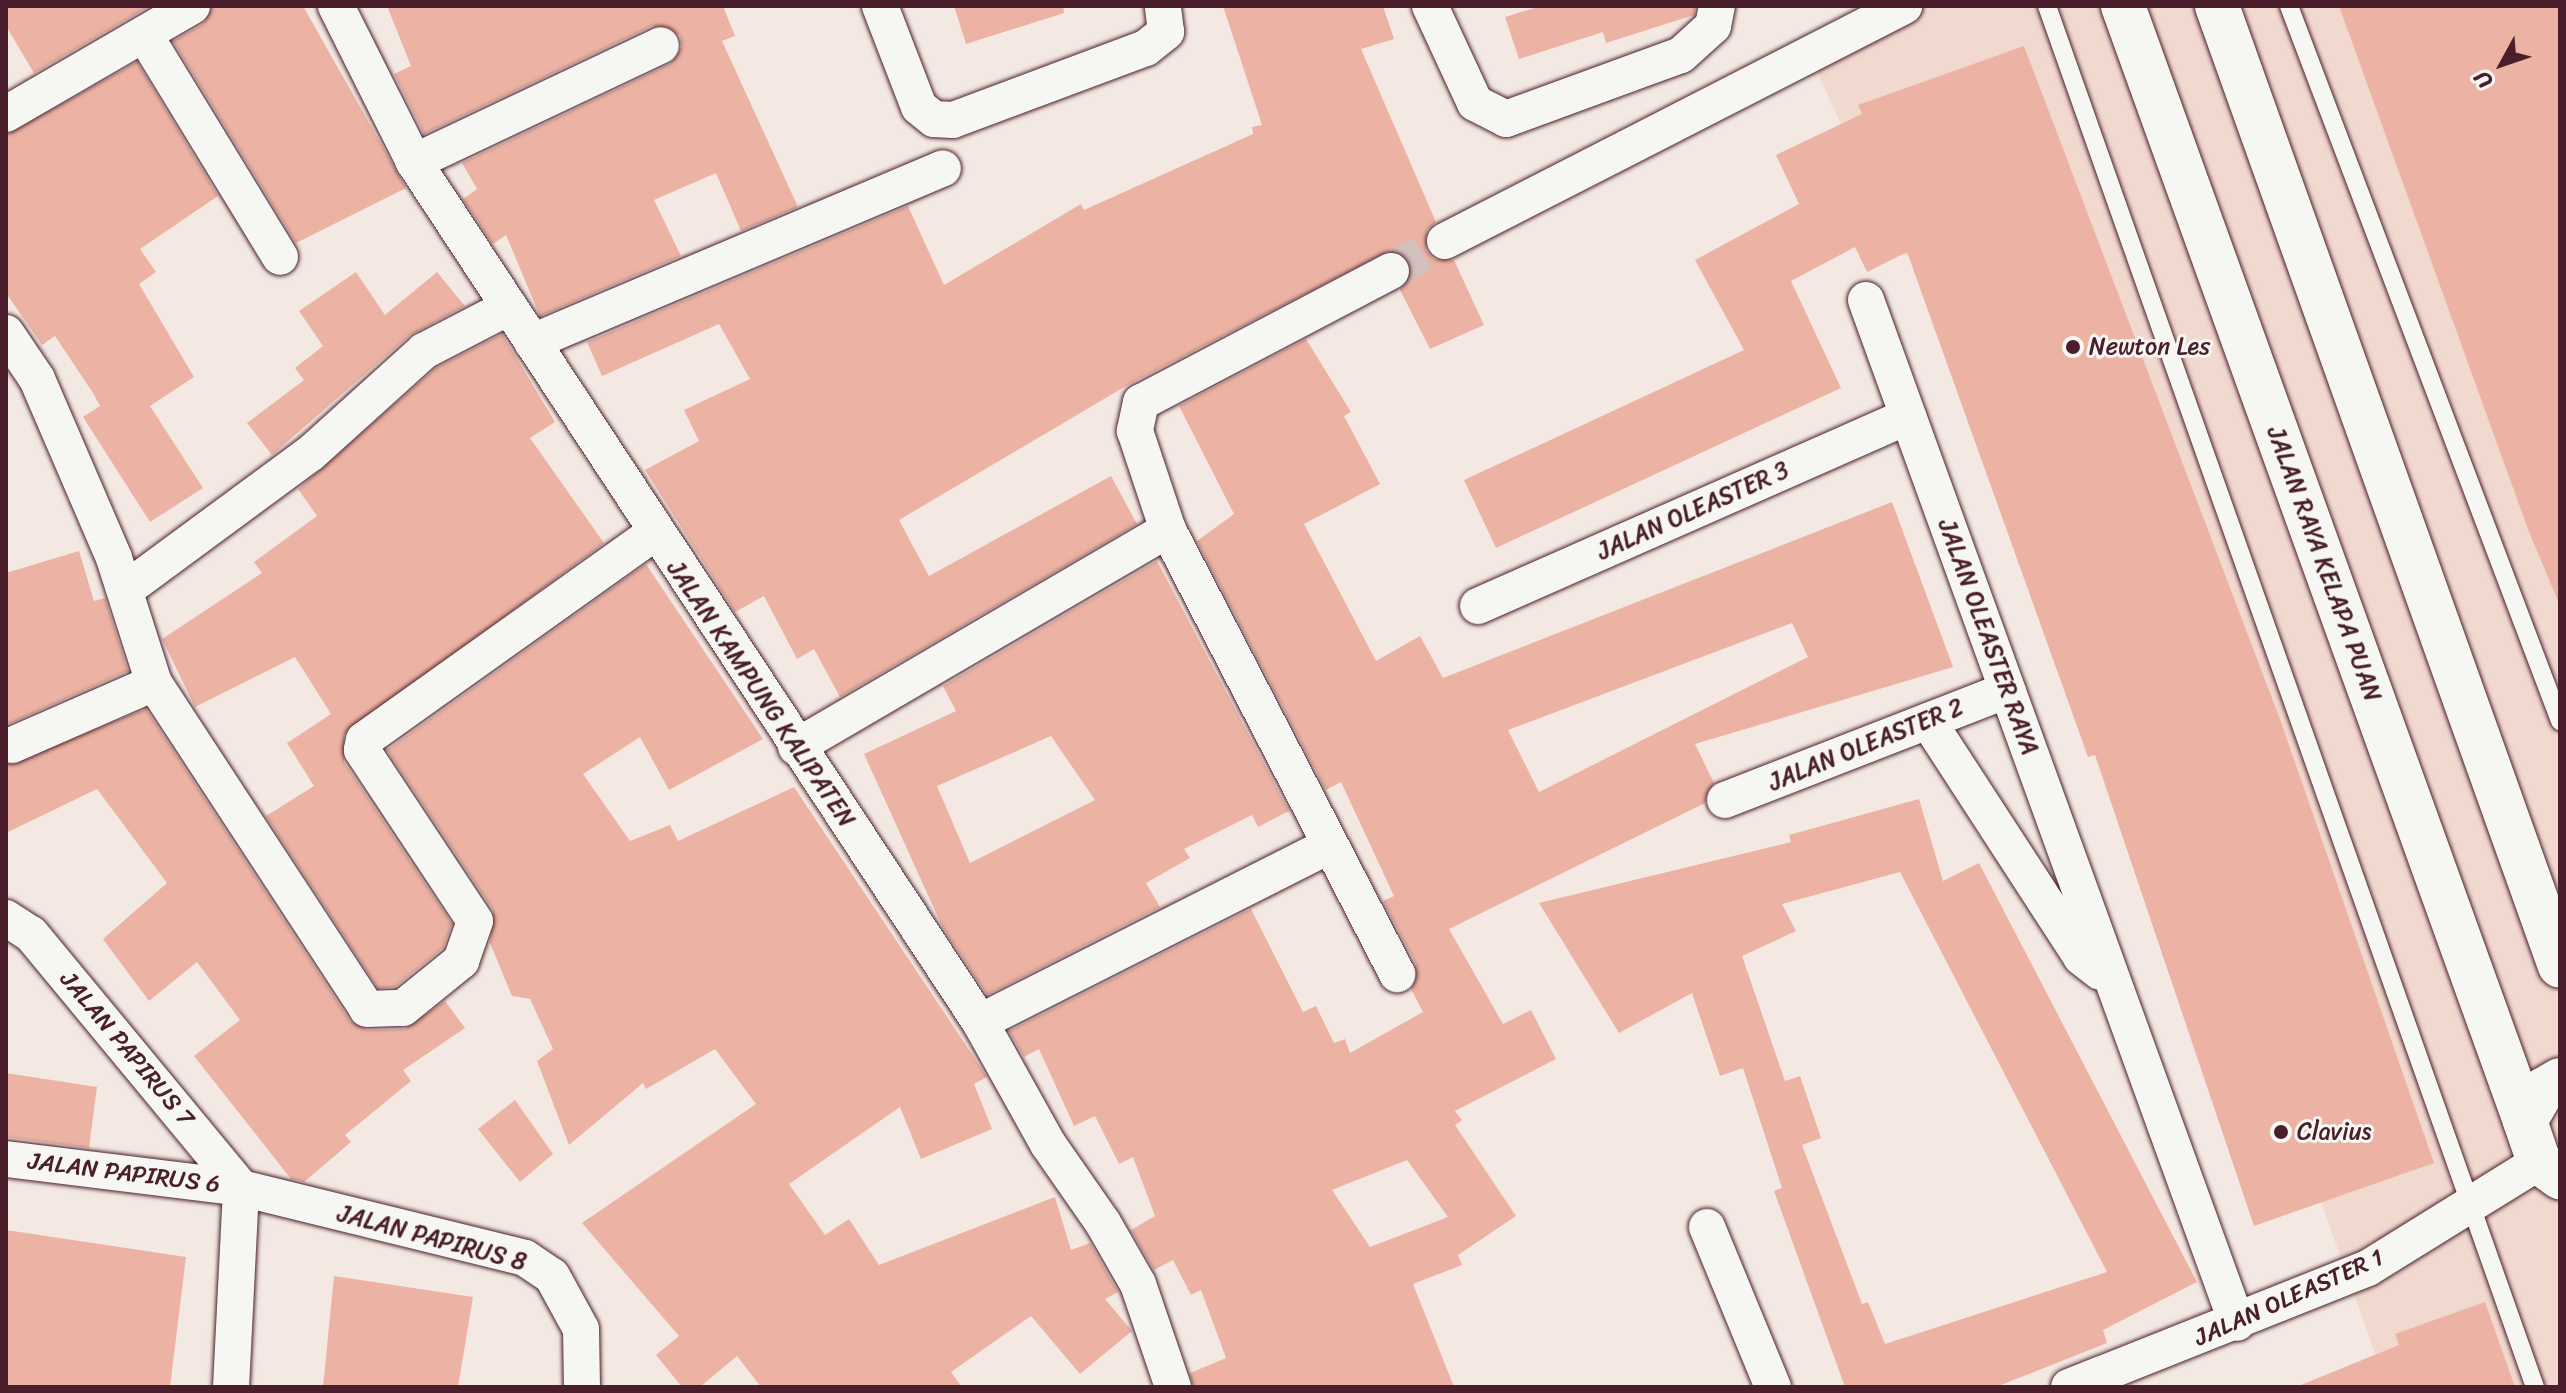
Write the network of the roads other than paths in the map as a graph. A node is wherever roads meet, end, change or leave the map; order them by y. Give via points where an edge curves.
1 (192, 6) edge
2 (336, 6) edge
3 (880, 6) edge
4 (1163, 6) edge
5 (1430, 6) edge
6 (1904, 6) edge
7 (2047, 6) edge
8 (2123, 6) edge
9 (2217, 6) edge
10 (2289, 6) edge
11 (1715, 16) edge
12 (144, 34) junction
13 (661, 45) dead end
14 (6, 114) edge
15 (414, 162) junction
16 (943, 168) dead end
17 (1445, 241) tunnel mouth
18 (280, 257) dead end
19 (1391, 271) tunnel mouth
20 (1866, 300) dead end
21 (509, 307) junction
22 (6, 333) edge
23 (532, 342) junction
24 (1908, 416) junction
25 (1168, 530) junction
26 (654, 533) junction
27 (125, 590) junction
28 (1478, 606) dead end
29 (154, 683) junction
30 (2007, 690) junction
31 (1928, 721) junction
32 (2560, 721) edge
33 (12, 745) dead end
34 (796, 747) junction
35 (1725, 800) dead end
36 (1330, 845) junction
37 (6, 918) edge
38 (2560, 966) edge
39 (1397, 974) dead end
40 (2109, 974) junction
41 (980, 1022) junction
42 (2560, 1080) edge
43 (2525, 1121) junction
44 (6, 1159) edge
45 (2553, 1177) edge
46 (241, 1188) junction
47 (2469, 1208) junction
48 (1707, 1227) dead end
49 (2237, 1323) junction
50 (587, 1383) edge
51 (231, 1387) edge
52 (1173, 1387) edge
53 (1773, 1387) edge
54 (2069, 1387) edge
55 (2535, 1387) edge

1 - 12 street
2 - 15 street, JALAN KAMPUNG KALIPATEN
3 - 4 street via 919,107 934,119 953,120 1146,48 1166,32
5 - 11 street via 1475,103 1506,119 1535,114 1681,55
6 - 17 street
7 - 47 lane
8 - 43 street, JALAN RAYA KELAPA PUAN
9 - 38 street
10 - 32 lane
12 - 14 street
12 - 18 street
13 - 15 street
15 - 21 street, JALAN KAMPUNG KALIPATEN
16 - 23 street
19 - 25 street via 1141,402 1135,431
20 - 24 street, JALAN OLEASTER RAYA
21 - 23 street, JALAN KAMPUNG KALIPATEN
21 - 27 street via 424,351 311,453
22 - 27 street via 37,379
23 - 26 street, JALAN KAMPUNG KALIPATEN
24 - 28 street, JALAN OLEASTER 3
24 - 30 street, JALAN OLEASTER RAYA
25 - 34 street
25 - 36 street
26 - 29 street via 364,740 362,750 475,921 461,961 403,1008 384,1014 351,995
26 - 34 street, JALAN KAMPUNG KALIPATEN
27 - 29 street
29 - 33 street
30 - 31 street, JALAN OLEASTER 2
30 - 40 street, JALAN OLEASTER RAYA
31 - 35 street, JALAN OLEASTER 2
31 - 40 street via 2081,957
34 - 41 street, JALAN KAMPUNG KALIPATEN
36 - 39 street
36 - 41 street
37 - 46 street, JALAN PAPIRUS 7 via 31,934
40 - 49 street, JALAN OLEASTER RAYA
41 - 52 street, JALAN KAMPUNG KALIPATEN via 1138,1284
42 - 43 street via 2543,1090
43 - 45 street, JALAN RAYA KELAPA PUAN
44 - 46 street, JALAN PAPIRUS 6
45 - 47 street, JALAN OLEASTER 1
46 - 50 street, JALAN PAPIRUS 8 via 525,1258 552,1276 569,1304 581,1329
46 - 51 street
47 - 49 street, JALAN OLEASTER 1 via 2368,1268
47 - 55 lane
48 - 53 street
49 - 54 street, JALAN OLEASTER 1

